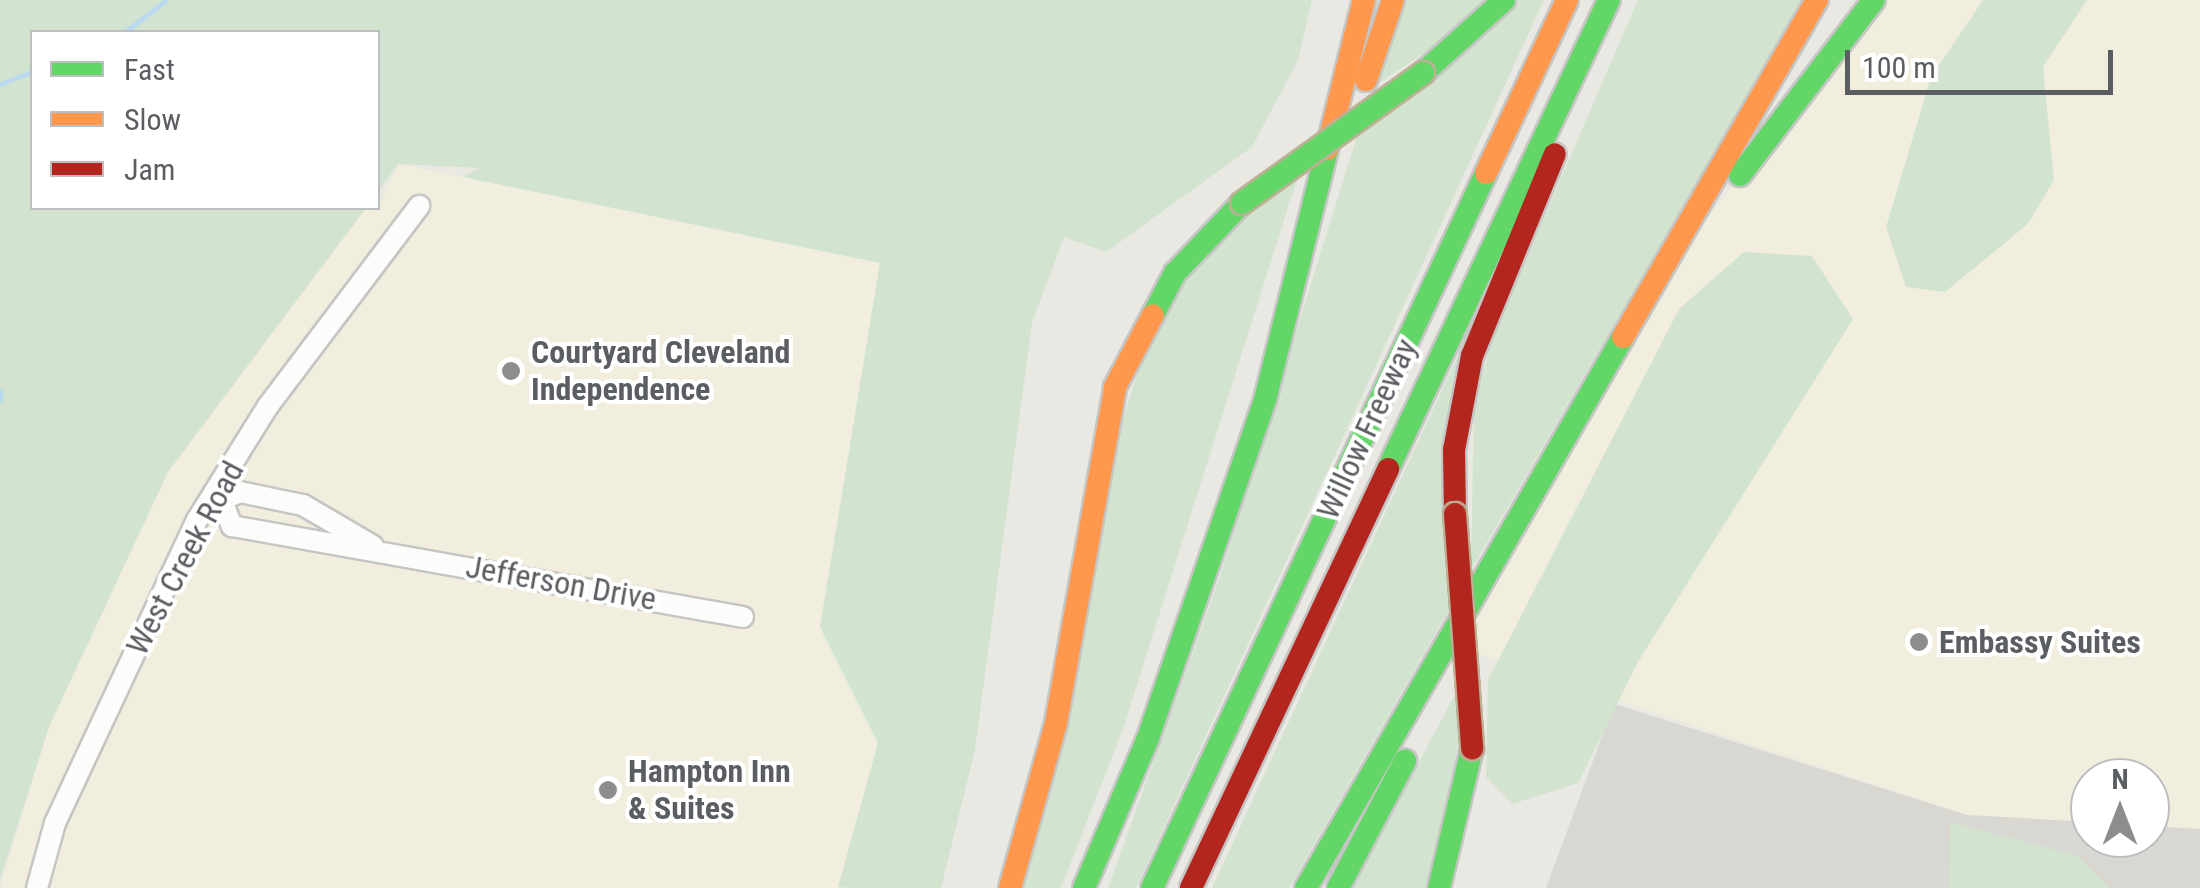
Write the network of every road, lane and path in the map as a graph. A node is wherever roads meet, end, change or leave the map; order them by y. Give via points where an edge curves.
1 (1364, 0) edge
2 (1393, 0) edge
3 (1504, 0) edge
4 (1567, 0) edge
5 (1817, 0) edge
6 (1874, 0) edge
7 (1608, 1) edge
8 (419, 206) dead end
9 (1676, 259) junction
10 (1288, 296) junction
11 (216, 503) junction
12 (379, 550) junction
13 (1503, 558) junction
14 (743, 617) dead end
15 (36, 888) edge
16 (1010, 888) edge
17 (1084, 888) edge
18 (1152, 888) edge
19 (1191, 888) edge
20 (1306, 888) edge
21 (1338, 888) edge
22 (1439, 888) edge

1 - 10 highway
2 - 10 highway
3 - 16 highway, bridge via 1423,73 1242,203 1175,273 1114,388 1056,722
4 - 18 highway, Willow Freeway
5 - 9 highway
6 - 9 highway
7 - 19 highway, Willow Freeway
7 - 22 highway, bridge via 1472,356 1454,450 1472,748
8 - 11 street, West Creek Road via 268,406
9 - 13 highway
10 - 17 highway via 1265,400 1148,738
11 - 12 street, Jefferson Drive via 232,526
11 - 12 street, Jefferson Drive via 240,492 303,505
11 - 15 street, West Creek Road via 55,823
12 - 14 street, Jefferson Drive
13 - 20 highway
13 - 21 highway

